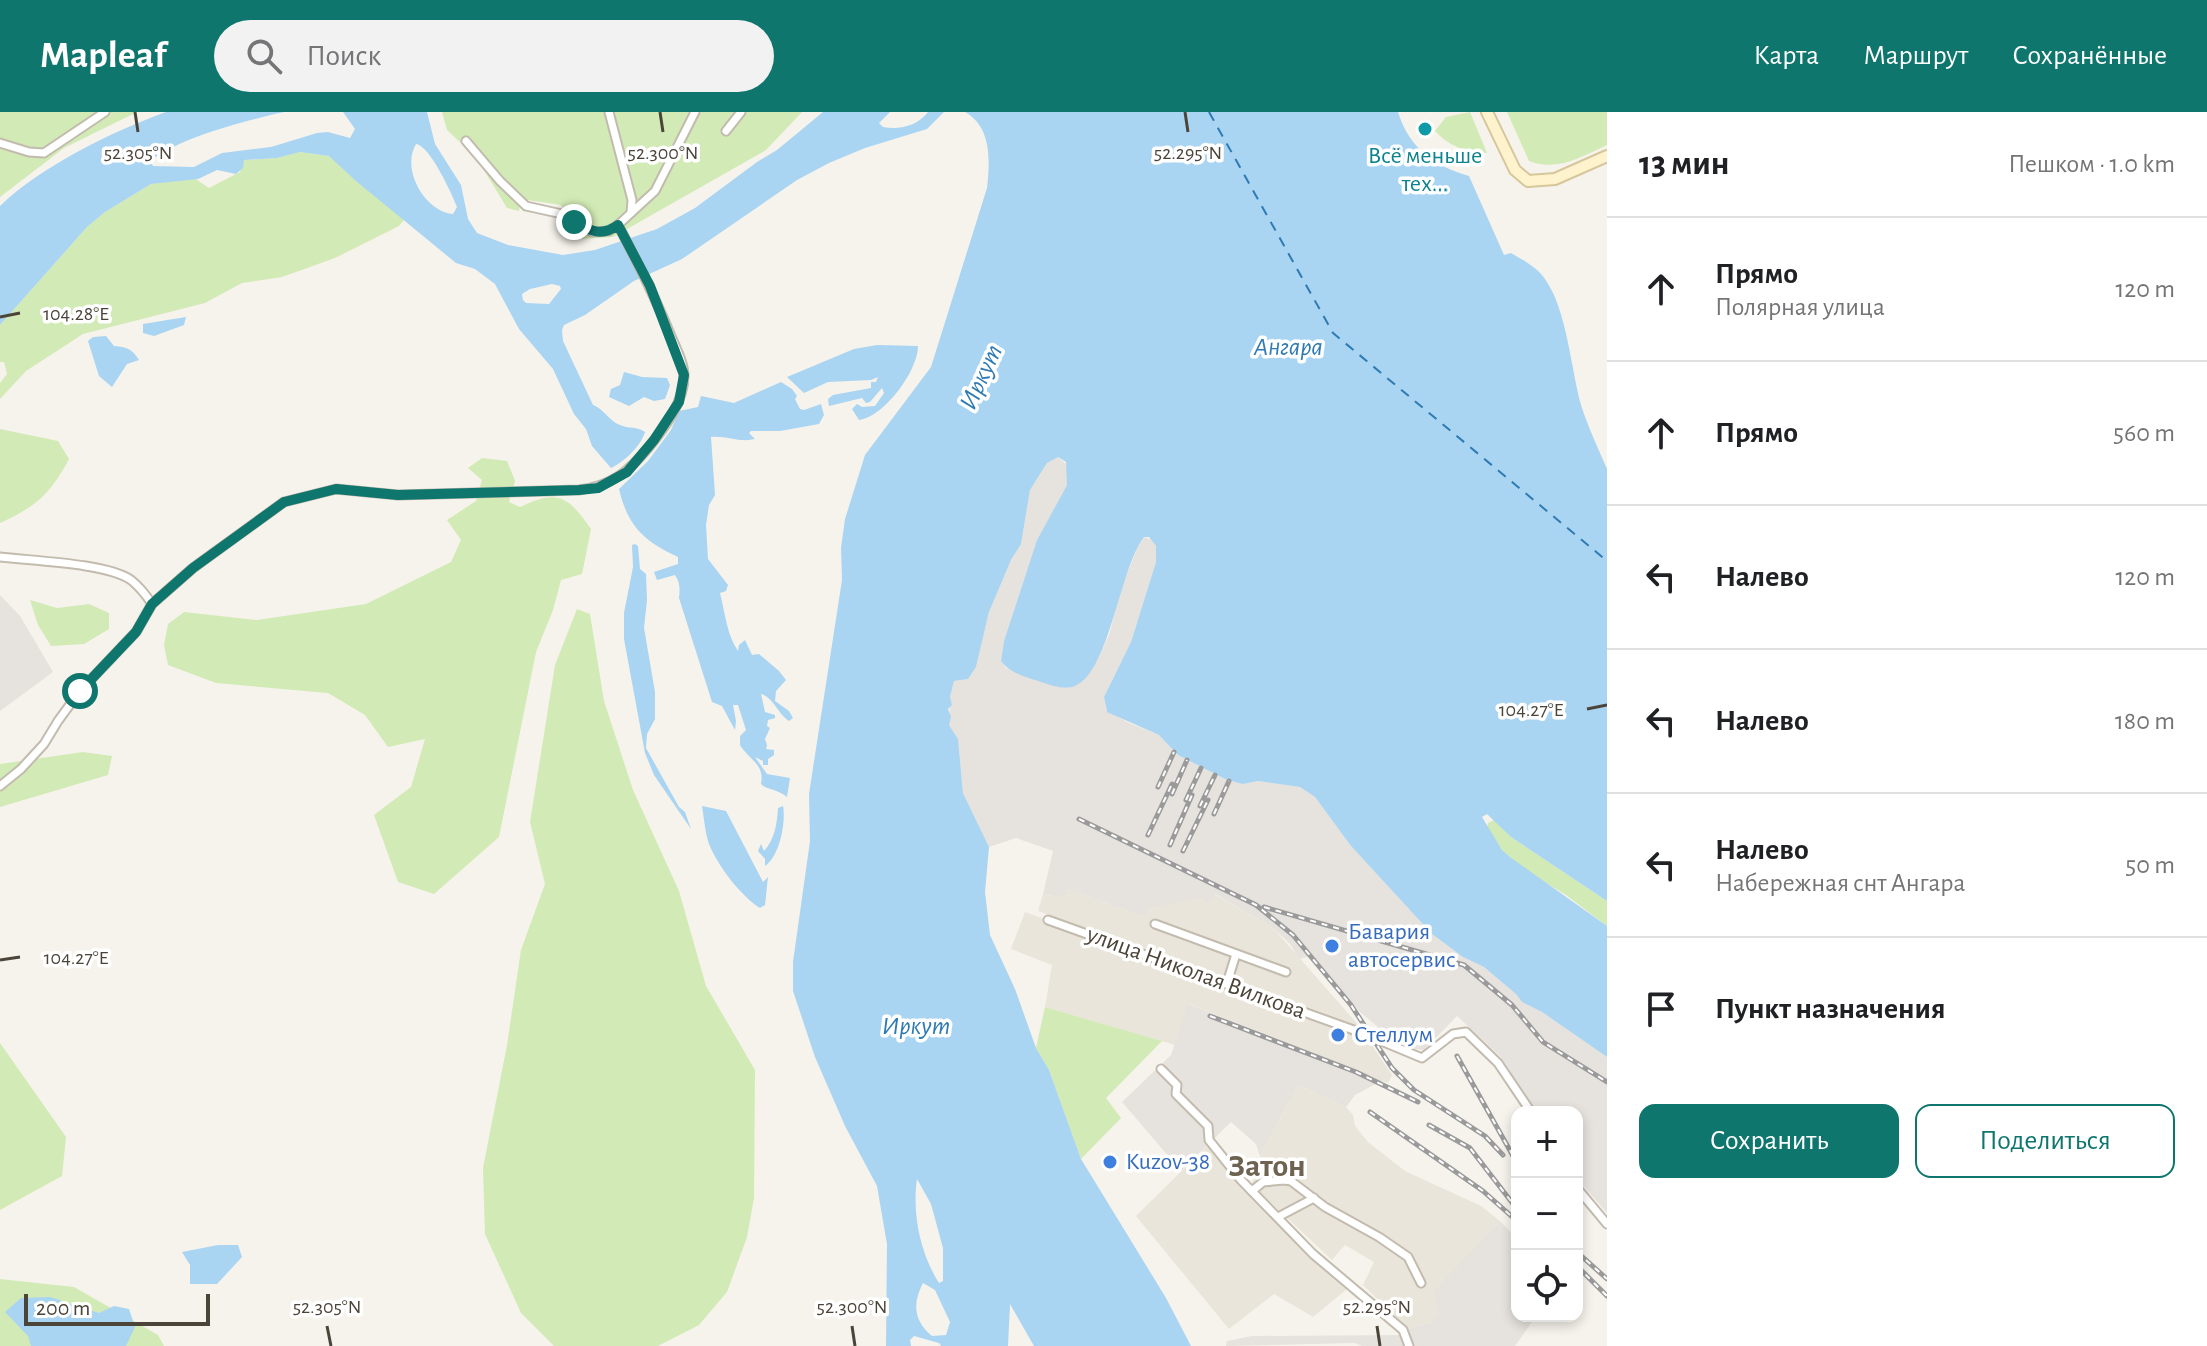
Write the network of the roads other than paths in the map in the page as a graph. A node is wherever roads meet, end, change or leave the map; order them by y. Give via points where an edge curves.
1 (105, 112) edge
2 (609, 112) edge
3 (695, 112) edge
4 (741, 112) edge
5 (1487, 112) edge
6 (726, 131) dead end
7 (466, 141) dead end
8 (0, 143) edge
9 (1607, 156) edge
10 (631, 213) junction
11 (620, 228) junction
12 (0, 557) edge
13 (152, 604) junction
14 (0, 786) edge
15 (1048, 920) dead end
16 (1155, 924) dead end
17 (1236, 954) junction
18 (1286, 972) dead end
19 (1227, 983) junction
20 (1161, 1069) dead end
21 (1527, 1106) edge
22 (1252, 1191) junction
23 (1583, 1195) edge
24 (1314, 1198) junction
25 (1278, 1217) junction
26 (1607, 1224) edge
27 (1421, 1283) dead end
28 (1409, 1346) edge

1 - 8 street via 44,153
2 - 10 street
3 - 10 street via 655,191
4 - 6 street
5 - 9 main road via 1515,170 1528,181 1555,179
7 - 11 street via 526,206 562,214 592,232
10 - 11 street
11 - 13 street via 650,286 684,375 679,402 627,472 598,488 579,490 398,495 336,489 303,496 266,512
12 - 13 street via 110,570 129,578
13 - 14 street via 136,632 80,691 44,744
15 - 19 street, улица Николая Вилкова
16 - 17 street
17 - 18 street
17 - 19 street
19 - 21 street, улица Николая Вилкова via 1422,1058 1453,1034 1466,1032 1498,1063
20 - 22 street
22 - 24 street via 1263,1182 1284,1180
22 - 25 street
23 - 26 street
24 - 25 street
24 - 27 street via 1408,1257
25 - 28 street via 1403,1330

